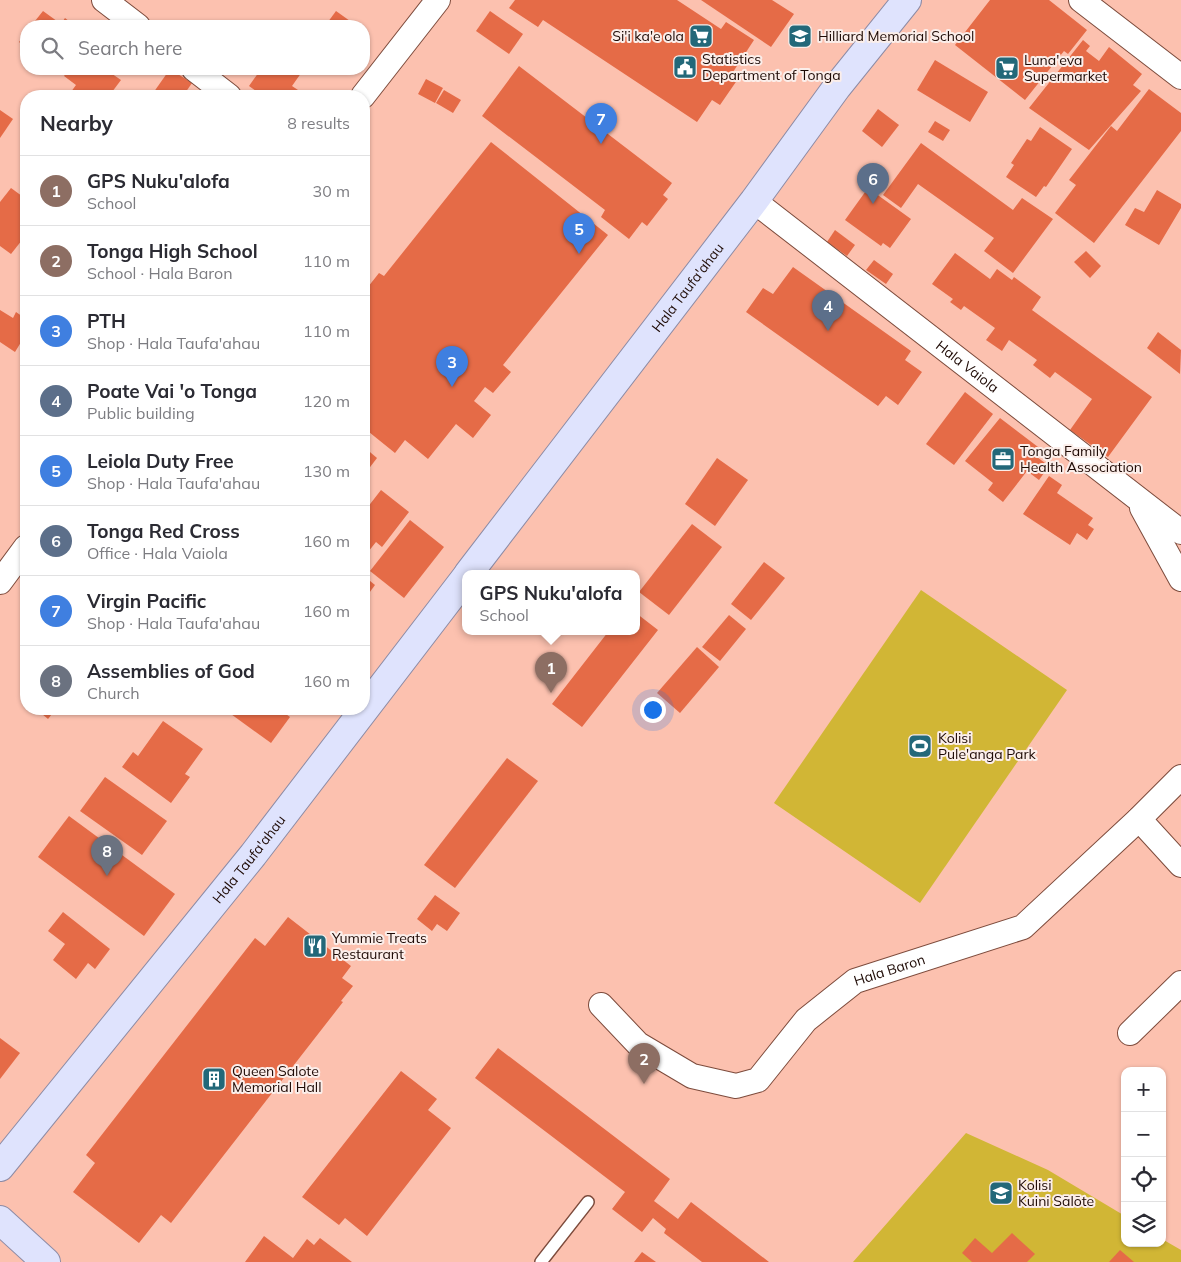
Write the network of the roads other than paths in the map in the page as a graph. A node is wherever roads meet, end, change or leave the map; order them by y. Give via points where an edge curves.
1 (104, 0) edge
2 (438, 0) edge
3 (907, 0) edge
4 (1081, 0) edge
5 (130, 20) edge
6 (202, 75) edge
7 (1181, 77) edge
8 (221, 90) edge
9 (368, 90) edge
10 (754, 201) junction
11 (1138, 500) junction
12 (1181, 532) edge
13 (20, 555) edge
14 (471, 570) edge
15 (1181, 579) edge
16 (0, 582) edge
17 (462, 582) edge
18 (370, 702) edge
19 (360, 715) edge
20 (1181, 777) edge
21 (1139, 819) junction
22 (1181, 865) edge
23 (1181, 983) edge
24 (602, 1005) dead end
25 (1130, 1033) dead end
26 (27, 1136) junction
27 (0, 1167) edge
28 (0, 1189) edge
29 (588, 1202) dead end
30 (0, 1220) edge
31 (0, 1244) edge
32 (36, 1262) edge
33 (46, 1262) edge
34 (541, 1262) edge

1 - 5 street
2 - 9 street
3 - 10 main road, Hala Taufa'ahau via 837,87
4 - 7 street
6 - 8 street
10 - 11 street, Hala Vaiola
10 - 14 main road, Hala Taufa'ahau
11 - 12 street, Hala Vaiola
11 - 15 street
13 - 16 street
17 - 18 main road, Hala Taufa'ahau
19 - 26 main road, Hala Taufa'ahau via 253,855
20 - 21 street, Hala Baron
21 - 22 street
21 - 24 street, Hala Baron via 1023,926 855,981 806,1020 758,1080 736,1086 692,1076 638,1044
23 - 25 street
26 - 27 main road, Hala Taufa'ahau
26 - 28 main road, Hala Taufa'ahau
29 - 34 lane
30 - 33 main road
31 - 32 main road

